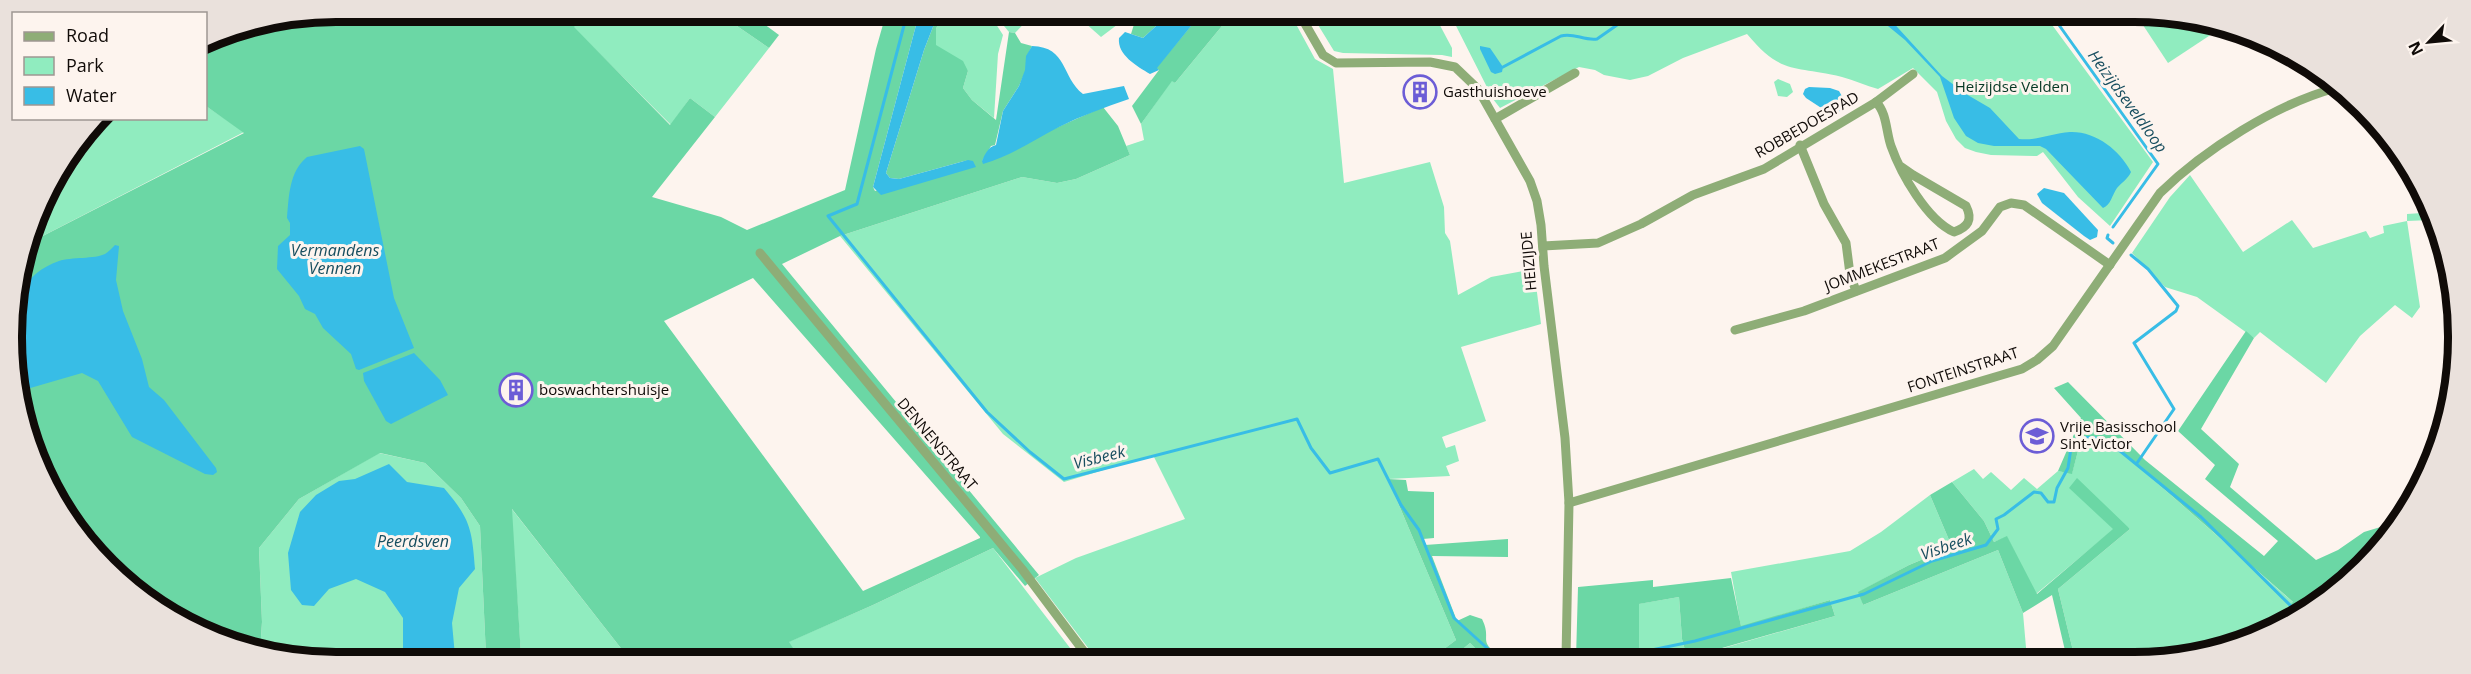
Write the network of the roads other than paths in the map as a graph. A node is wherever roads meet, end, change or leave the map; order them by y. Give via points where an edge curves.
1 (1304, 22) edge
2 (1575, 73) dead end
3 (1913, 74) dead end
4 (2329, 90) edge
5 (1876, 102) junction
6 (1495, 119) junction
7 (1800, 146) junction
8 (1900, 165) junction
9 (1543, 246) junction
10 (760, 253) dead end
11 (2110, 266) junction
12 (1856, 291) junction
13 (1735, 330) dead end
14 (1569, 503) junction
15 (1084, 652) edge
16 (1566, 652) edge

1 - 6 street, HEIZIJDE via 1323,55 1336,63 1430,62 1455,67 1478,89
2 - 6 street
3 - 5 street, ROBBEDOESPAD
4 - 11 street, FONTEINSTRAAT via 2280,108 2193,164 2160,194
5 - 7 street, ROBBEDOESPAD
5 - 8 street
6 - 9 street, HEIZIJDE via 1530,181
7 - 9 street, ROBBEDOESPAD via 1764,169 1693,195 1598,243
7 - 12 street via 1824,204 1846,243
8 - 8 street via 1917,195 1943,227 1954,232 1969,224 1966,206
9 - 14 street, HEIZIJDE
10 - 15 street, DENNENSTRAAT via 1022,569
11 - 12 street, JOMMEKESTRAAT via 2024,205 2011,203 2000,207 1982,231 1945,258
11 - 14 street, FONTEINSTRAAT via 2053,346 2022,369
12 - 13 street, JOMMEKESTRAAT
14 - 16 street, HEIZIJDE

